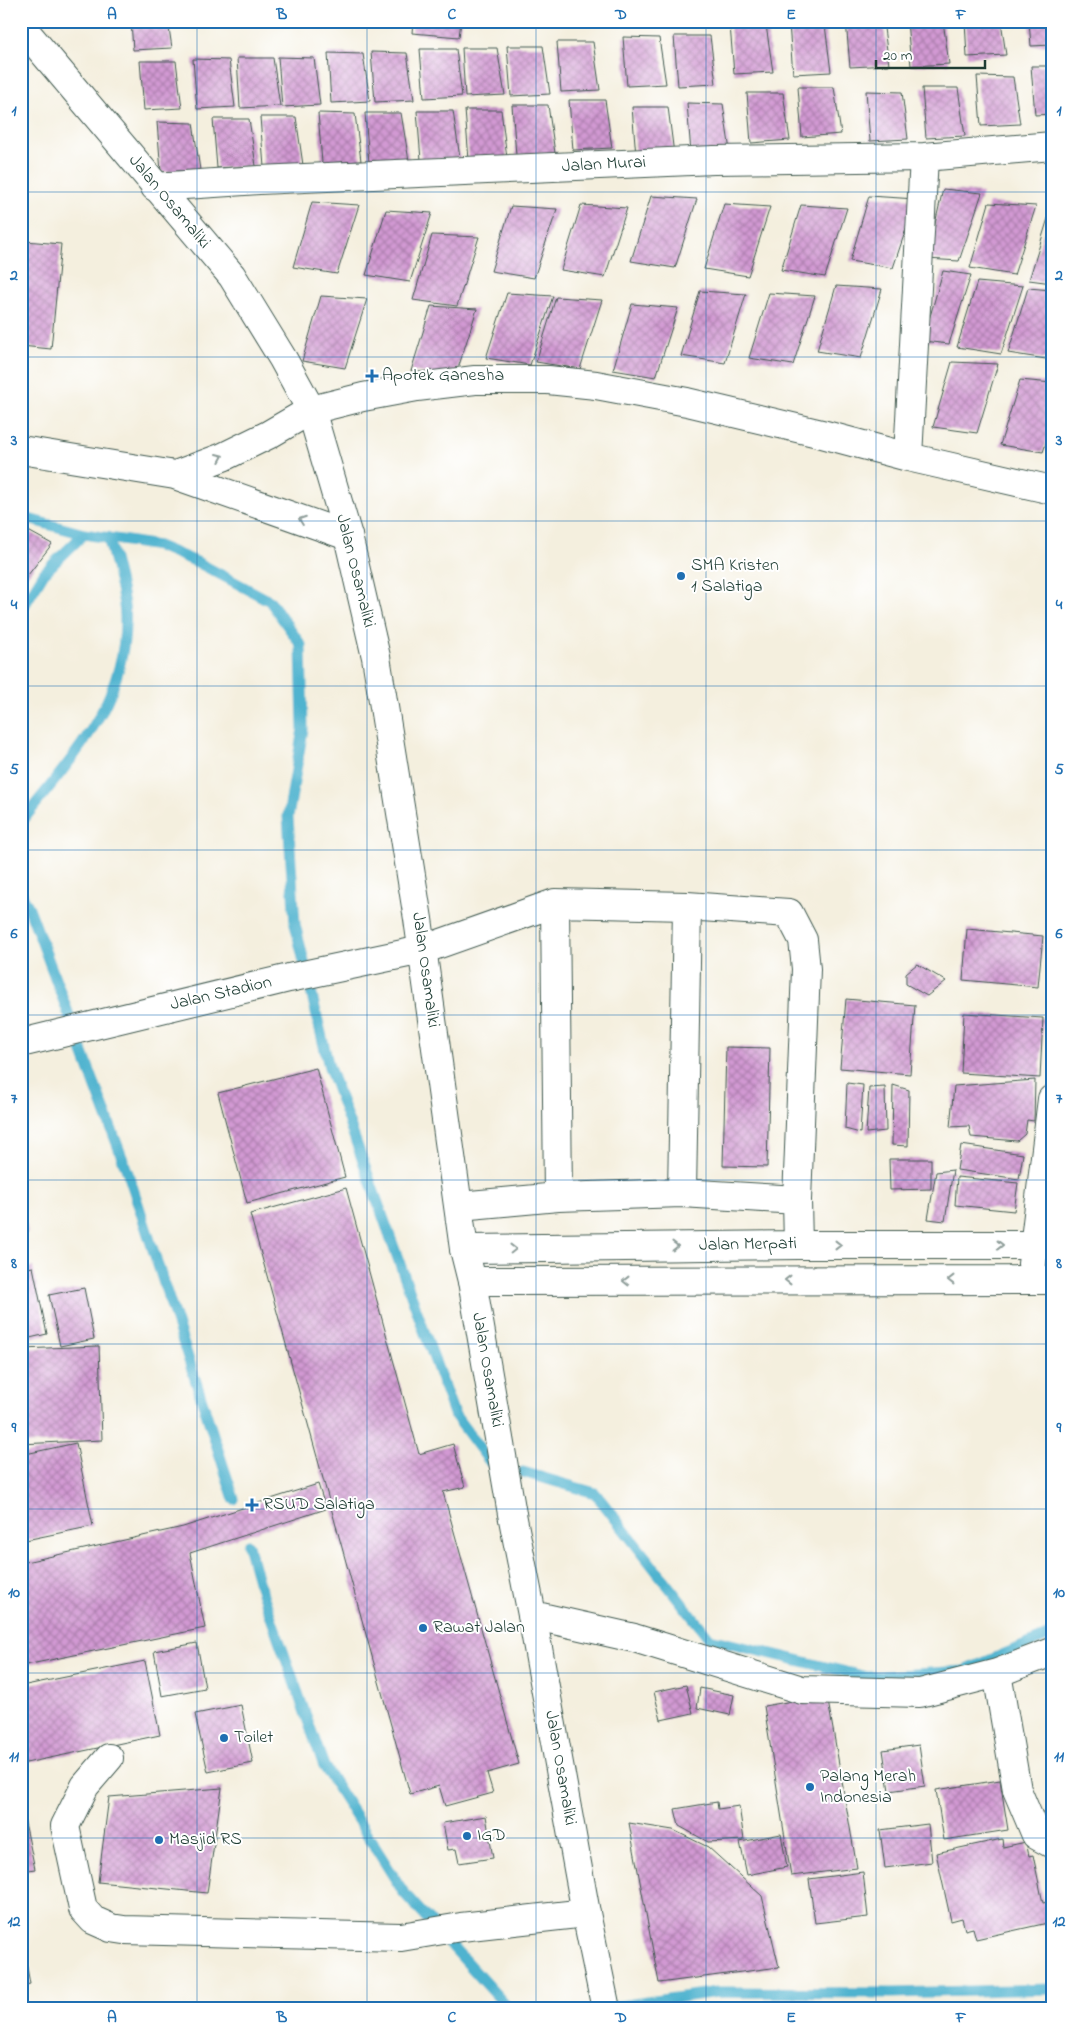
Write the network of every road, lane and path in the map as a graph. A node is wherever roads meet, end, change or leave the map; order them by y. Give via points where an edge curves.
1 (21, 26) edge
2 (1052, 146) edge
3 (924, 157) junction
4 (155, 187) junction
5 (311, 410) junction
6 (21, 450) edge
7 (908, 457) junction
8 (175, 475) junction
9 (1052, 490) edge
10 (348, 536) junction
11 (555, 902) junction
12 (687, 906) junction
13 (422, 950) junction
14 (21, 1043) edge
15 (1052, 1099) edge
16 (682, 1193) junction
17 (558, 1197) junction
18 (797, 1200) junction
19 (459, 1206) junction
20 (798, 1245) junction
21 (1042, 1245) edge
22 (464, 1249) junction
23 (1041, 1280) edge
24 (472, 1281) junction
25 (532, 1615) junction
26 (1052, 1652) edge
27 (997, 1673) junction
28 (109, 1758) dead end
29 (1052, 1844) edge
30 (586, 1912) junction
31 (606, 2009) edge

1 - 4 street, Jalan Osamaliki
2 - 3 street, Jalan Murai
3 - 4 street, Jalan Murai via 714,160
3 - 7 street
4 - 5 street, Jalan Osamaliki via 232,276
5 - 7 street via 427,386 475,380 548,380 596,385 687,402
8 -> 5 street via 223,457
5 - 10 street, Jalan Osamaliki
6 - 8 street
7 - 9 street
10 -> 8 street
10 - 13 street, Jalan Osamaliki via 376,657
11 - 12 street
11 - 13 street, Jalan Stadion
11 - 17 street
12 - 16 street
12 - 18 street via 789,913 803,940 806,969
13 - 14 street, Jalan Stadion via 289,978
13 - 19 street, Jalan Osamaliki
15 - 21 street, Jalan Merpati
16 - 17 street
16 - 18 street
17 - 19 street
18 - 20 street
19 - 22 street, Jalan Osamaliki
20 -> 21 street, Jalan Merpati
22 -> 20 street, Jalan Merpati
21 - 23 street, Jalan Merpati
22 - 24 street, Jalan Osamaliki
23 -> 24 street, Jalan Merpati
24 - 25 street, Jalan Osamaliki
25 - 27 street via 634,1638 802,1690 920,1693
25 - 30 street, Jalan Osamaliki
26 - 27 street
27 - 29 street via 1018,1790 1036,1835
28 - 30 street via 85,1786 65,1826 83,1909 93,1920 111,1928 401,1937
30 - 31 street, Jalan Osamaliki

